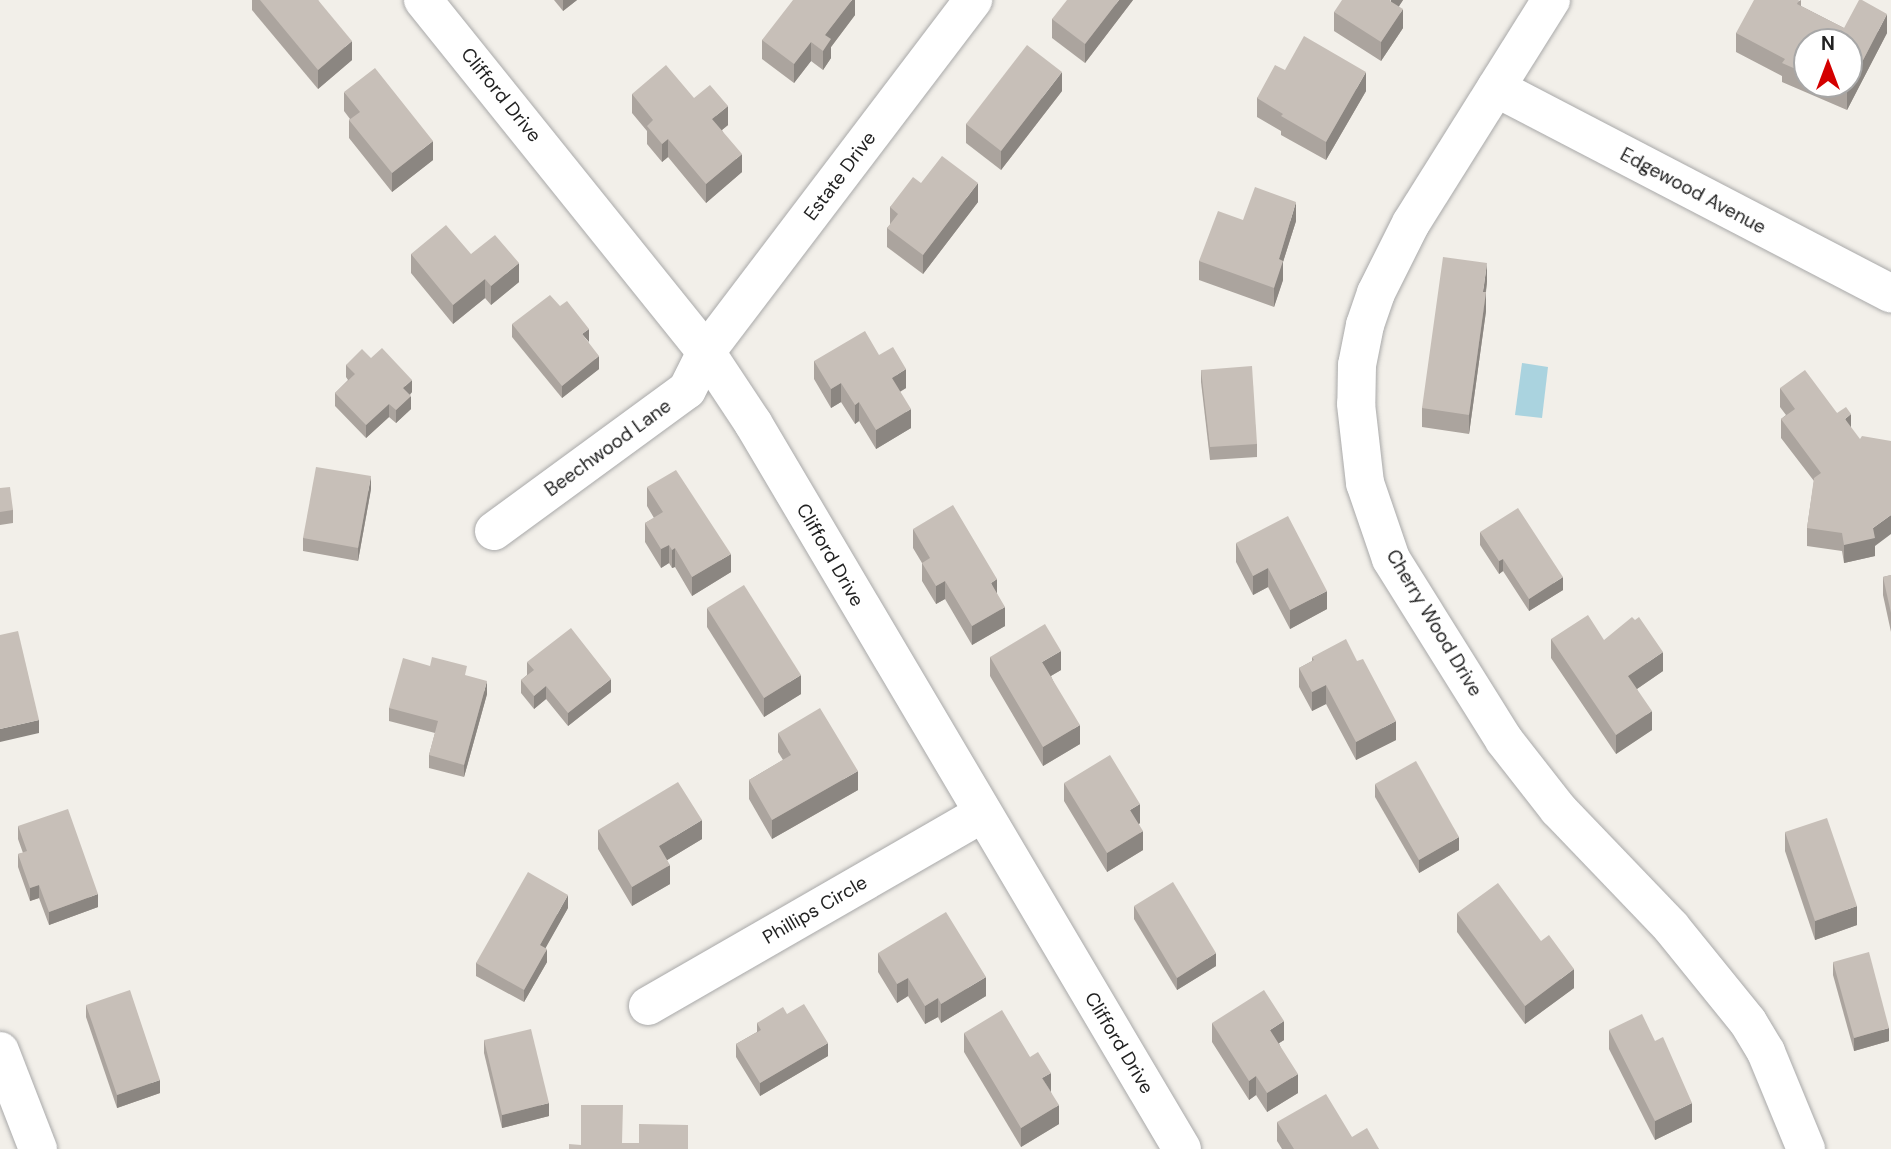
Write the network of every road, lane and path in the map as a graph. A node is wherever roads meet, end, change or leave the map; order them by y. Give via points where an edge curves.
1 (423, 0) edge
2 (973, 0) edge
3 (1551, 0) edge
4 (1496, 88) junction
5 (1891, 294) edge
6 (706, 352) junction
7 (494, 531) dead end
8 (982, 814) junction
9 (648, 1006) dead end
10 (0, 1051) edge
11 (38, 1149) edge
12 (1182, 1149) edge
13 (1806, 1149) edge

1 - 6 street, Clifford Drive
2 - 6 street, Estate Drive
3 - 4 street, Cherry Wood Drive
4 - 5 street, Edgewood Avenue
4 - 13 street, Cherry Wood Drive via 1411,223 1365,325 1356,404 1365,483 1391,559 1504,740 1558,809 1671,927 1748,1022 1771,1063
6 - 7 street, Beechwood Lane via 687,390
6 - 8 street, Clifford Drive via 753,423
8 - 9 street, Phillips Circle
8 - 12 street, Clifford Drive
10 - 11 street

